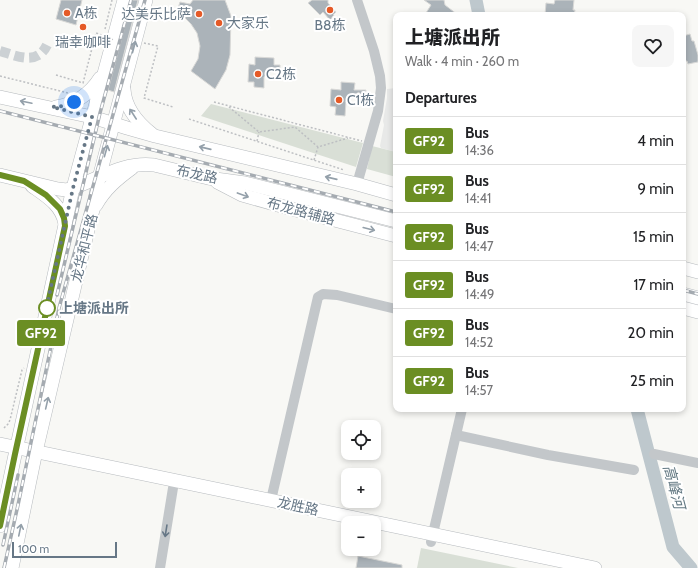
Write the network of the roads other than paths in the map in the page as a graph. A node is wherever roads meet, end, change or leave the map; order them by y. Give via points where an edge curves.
1 (124, 0) edge
2 (146, 0) edge
3 (358, 0) edge
4 (105, 69) junction
5 (124, 84) junction
6 (0, 97) edge
7 (52, 107) junction
8 (92, 117) junction
9 (114, 124) junction
10 (155, 136) junction
11 (139, 164) junction
12 (0, 175) edge
13 (99, 178) junction
14 (208, 178) junction
15 (24, 181) junction
16 (357, 184) junction
17 (73, 188) junction
18 (393, 194) edge
19 (93, 210) junction
20 (393, 221) edge
21 (65, 226) junction
22 (393, 235) edge
23 (686, 269) edge
24 (698, 272) edge
25 (686, 295) edge
26 (698, 298) edge
27 (393, 308) edge
28 (686, 309) edge
29 (698, 312) edge
30 (461, 412) edge
31 (456, 435) junction
32 (0, 444) edge
33 (15, 451) junction
34 (0, 452) edge
35 (654, 454) dead end
36 (35, 455) junction
37 (698, 463) edge
38 (634, 470) dead end
39 (173, 491) junction
40 (271, 500) junction
41 (341, 523) edge
42 (0, 526) edge
43 (381, 531) edge
44 (432, 538) junction
45 (552, 565) edge
46 (12, 568) edge
47 (160, 568) edge
48 (596, 568) edge

1 - 4 main road, 龙华和平路
5 -> 2 main road, 龙华和平路
3 - 16 street via 374,51 381,88 378,111
4 - 7 main road via 83,97 65,106
4 - 8 main road, 龙华和平路
5 - 9 main road, 龙华和平路
10 -> 5 main road via 138,120 127,104
7 -> 6 main road, 布龙路
7 - 8 main road, 布龙路
8 - 9 main road, 布龙路
8 - 17 main road, 龙华和平路
9 - 10 main road, 布龙路
13 -> 9 main road, 龙华和平路
16 -> 10 main road, 布龙路
11 - 13 main road, 布龙路
11 - 14 main road, 布龙路 via 154,165
11 - 19 main road via 101,195
12 - 15 main road, 布龙路
13 - 17 main road, 布龙路
13 - 19 main road, 龙华和平路
14 - 20 main road, 布龙路 via 245,183
14 -> 22 main road, 布龙路辅路 via 242,195
15 - 17 main road, 布龙路 via 58,189
15 - 21 main road via 56,205 64,218
16 - 18 main road, 布龙路
17 - 21 main road, 龙华和平路
36 -> 19 main road, 龙华和平路
21 - 33 main road, 龙华和平路
23 - 24 main road
25 - 26 main road
27 - 40 street via 337,295 323,294 318,297
28 - 29 main road
30 - 31 street
31 - 38 street
31 - 44 street
32 - 33 main road, 龙胜路
33 - 34 main road, 龙胜路
33 - 36 main road, 龙胜路
33 - 42 main road, 龙华和平路
35 - 37 street
36 - 39 main road, 龙胜路
36 - 40 main road, 龙胜路
46 -> 36 main road, 龙华和平路
39 - 41 main road, 龙胜路
39 -> 47 street
40 - 44 main road, 龙胜路
43 - 44 main road, 龙胜路
44 - 45 main road, 龙胜路
45 - 48 main road, 龙胜路

